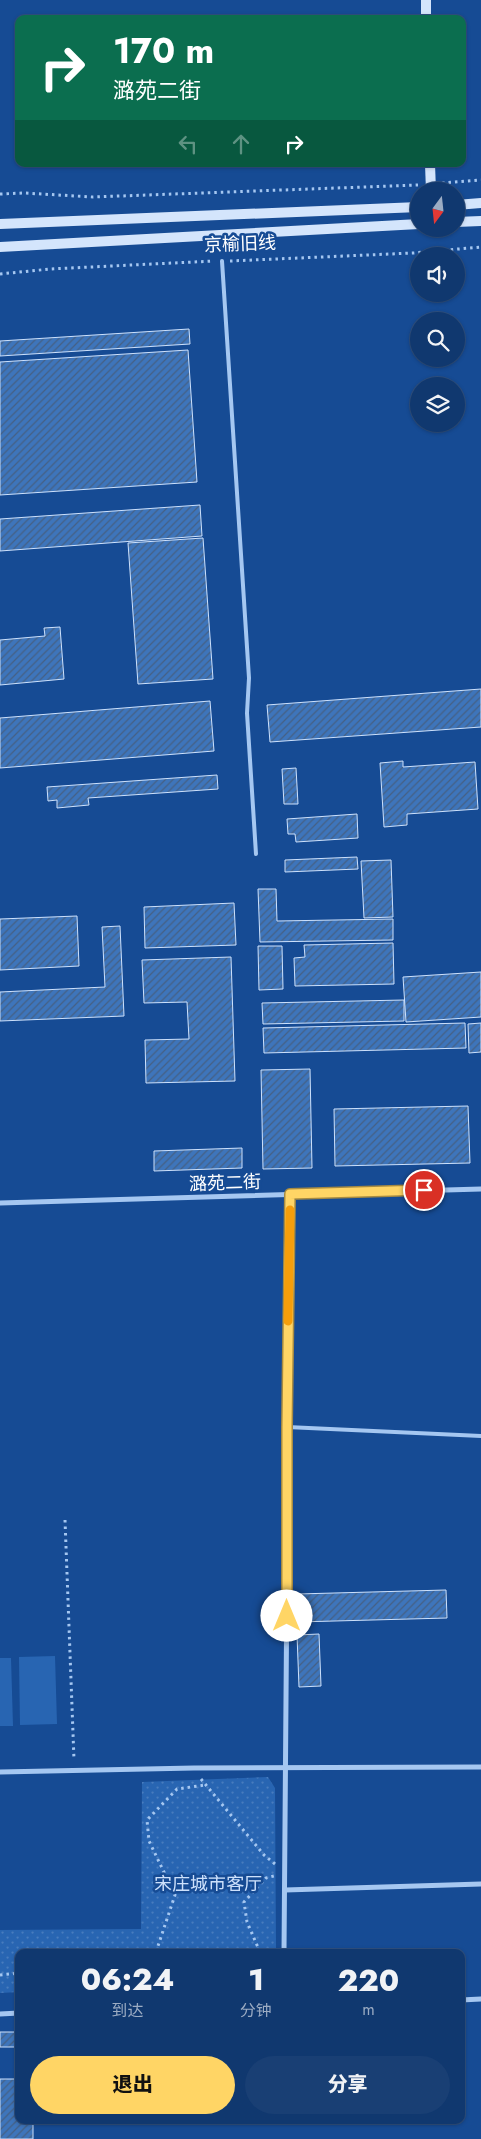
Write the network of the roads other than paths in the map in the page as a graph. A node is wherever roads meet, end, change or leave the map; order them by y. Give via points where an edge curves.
1 (426, 0) edge
2 (426, 15) edge
3 (430, 167) edge
4 (431, 182) edge
5 (481, 203) edge
6 (465, 204) edge
7 (410, 207) edge
8 (481, 221) edge
9 (465, 222) edge
10 (0, 224) edge
11 (410, 224) edge
12 (0, 247) edge
13 (222, 261) road end
14 (256, 854) dead end
15 (481, 1188) edge
16 (290, 1194) junction
17 (0, 1203) edge
18 (287, 1427) junction
19 (481, 1436) edge
20 (481, 1767) edge
21 (287, 1768) junction
22 (0, 1772) edge
23 (481, 1884) edge
24 (285, 1890) junction
25 (284, 1949) edge
26 (481, 1999) edge
27 (465, 2000) edge
28 (15, 2013) edge
29 (0, 2014) edge

1 - 2 main road
3 - 4 main road
5 - 6 main road
7 - 10 main road, 京榆旧线
8 - 9 main road
11 - 12 main road, 京榆旧线
13 - 14 lane via 249,678 246,713
15 - 16 street, 潞苑二街
16 - 17 street, 潞苑二街
16 - 18 street
18 - 19 lane
18 - 21 street
20 - 21 street
21 - 22 street
21 - 24 street
23 - 24 street
24 - 25 street
26 - 27 street
28 - 29 street

